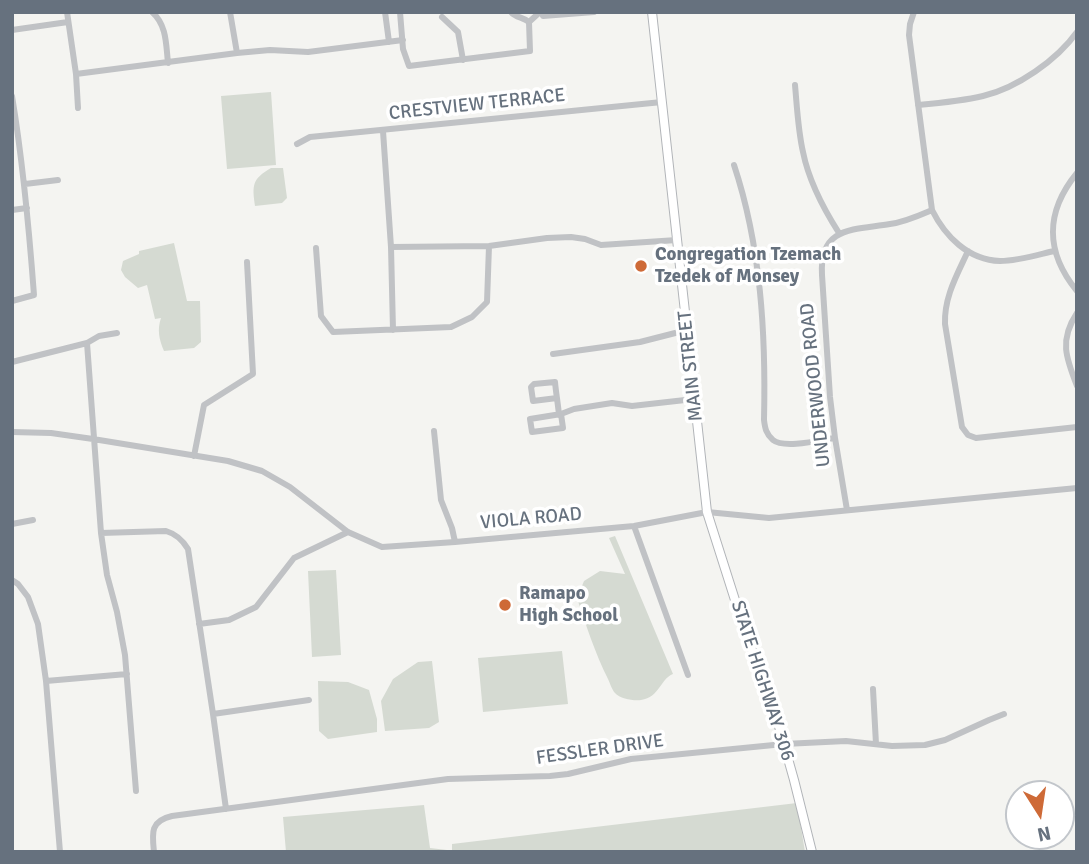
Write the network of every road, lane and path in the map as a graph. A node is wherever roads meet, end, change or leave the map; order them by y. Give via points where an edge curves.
1 (67, 12) edge
2 (152, 12) edge
3 (230, 12) edge
4 (385, 12) edge
5 (400, 12) edge
6 (511, 12) edge
7 (594, 12) edge
8 (652, 12) edge
9 (914, 12) edge
10 (541, 14) edge
11 (442, 17) dead end
12 (68, 22) junction
13 (529, 22) junction
14 (12, 30) edge
15 (1077, 32) edge
16 (403, 40) junction
17 (388, 42) junction
18 (237, 53) junction
19 (463, 60) junction
20 (168, 63) junction
21 (76, 74) junction
22 (795, 85) dead end
23 (12, 96) edge
24 (662, 102) junction
25 (918, 105) junction
26 (78, 108) dead end
27 (383, 131) junction
28 (297, 144) dead end
29 (16, 145) edge
30 (734, 165) dead end
31 (1077, 173) edge
32 (58, 180) dead end
33 (25, 184) junction
34 (27, 208) junction
35 (12, 210) edge
36 (932, 210) junction
37 (839, 233) junction
38 (677, 240) junction
39 (489, 246) junction
40 (391, 247) junction
41 (316, 248) dead end
42 (968, 251) junction
43 (1054, 251) junction
44 (247, 262) dead end
45 (1077, 291) edge
46 (12, 301) edge
47 (1077, 313) edge
48 (393, 330) junction
49 (687, 330) junction
50 (117, 333) dead end
51 (87, 343) junction
52 (553, 354) dead end
53 (12, 362) edge
54 (1077, 386) edge
55 (557, 398) junction
56 (694, 399) junction
57 (560, 415) junction
58 (1077, 427) edge
59 (434, 431) dead end
60 (12, 432) edge
61 (93, 439) junction
62 (835, 439) junction
63 (194, 456) junction
64 (1077, 488) edge
65 (847, 510) junction
66 (707, 512) junction
67 (33, 520) dead end
68 (12, 524) edge
69 (634, 526) junction
70 (348, 532) junction
71 (101, 533) junction
72 (455, 542) junction
73 (12, 580) edge
74 (199, 624) junction
75 (127, 674) junction
76 (688, 675) dead end
77 (46, 681) junction
78 (873, 689) dead end
79 (309, 700) dead end
80 (214, 714) junction
81 (1004, 715) dead end
82 (784, 744) junction
83 (876, 744) junction
84 (136, 791) dead end
85 (226, 809) junction
86 (60, 852) edge
87 (155, 852) edge
88 (812, 852) edge

1 - 12 street
2 - 20 street via 164,28
3 - 18 street
4 - 17 street
5 - 16 street
6 - 13 street
7 - 10 street
8 - 24 main road, MAIN STREET
9 - 25 street via 909,35
10 - 13 street
11 - 19 street via 458,32
12 - 14 street
12 - 21 street
13 - 19 street via 530,51
15 - 25 street via 1045,64 1015,85 986,96
16 - 17 street
16 - 19 street via 409,66
17 - 18 street via 308,52
18 - 20 street
20 - 21 street
21 - 26 street
22 - 37 street via 803,153 812,184
23 - 29 street
24 - 27 street, CRESTVIEW TERRACE
24 - 38 main road, MAIN STREET
25 - 36 street
27 - 28 street, CRESTVIEW TERRACE via 310,137
27 - 40 street
29 - 33 street
30 - 62 street via 753,244 766,431 779,443
31 - 43 street via 1057,206
32 - 33 street
33 - 34 street
34 - 35 street
34 - 46 street via 34,295
36 - 37 street via 911,219
36 - 42 street via 949,236
37 - 62 street, UNDERWOOD ROAD via 828,244 821,262
38 - 39 street via 601,245 571,237
38 - 49 main road, MAIN STREET
39 - 40 street
39 - 48 street via 488,302 472,317 451,327
40 - 48 street
41 - 48 street via 321,316 332,332
42 - 43 street via 1001,261
42 - 58 street via 945,310 962,427 976,438
43 - 45 street
44 - 63 street via 253,373 204,405
47 - 54 street via 1065,342 1066,359
49 - 52 street via 640,342
49 - 56 main road, MAIN STREET
50 - 51 street
51 - 53 street
51 - 61 street
55 - 55 street via 555,382 531,387 533,401
55 - 57 street
56 - 57 street via 632,406 612,403
56 - 66 main road, MAIN STREET
57 - 57 street via 563,428 532,432 530,419
59 - 72 street via 441,500
60 - 61 street, VIOLA ROAD
61 - 63 street, VIOLA ROAD
61 - 71 street
62 - 65 street, UNDERWOOD ROAD
63 - 70 street, VIOLA ROAD via 262,471
64 - 65 street, VIOLA ROAD
65 - 66 street, VIOLA ROAD via 769,518
66 - 69 street, VIOLA ROAD
66 - 82 main road, STATE HIGHWAY 306
67 - 68 street
69 - 72 street, VIOLA ROAD
69 - 76 street
70 - 72 street, VIOLA ROAD via 382,547
70 - 74 street via 294,558 256,607 229,620
71 - 74 street via 166,531 183,540
71 - 75 street
73 - 77 street via 28,597 38,624
74 - 80 street
75 - 77 street
75 - 84 street
77 - 86 street
78 - 83 street
79 - 80 street
80 - 85 street
81 - 83 street, FESSLER DRIVE via 925,745
82 - 83 street, FESSLER DRIVE
82 - 85 street, FESSLER DRIVE via 631,759 568,774 448,779
82 - 88 main road, STATE HIGHWAY 306
85 - 87 street, FESSLER DRIVE via 162,818 153,832

